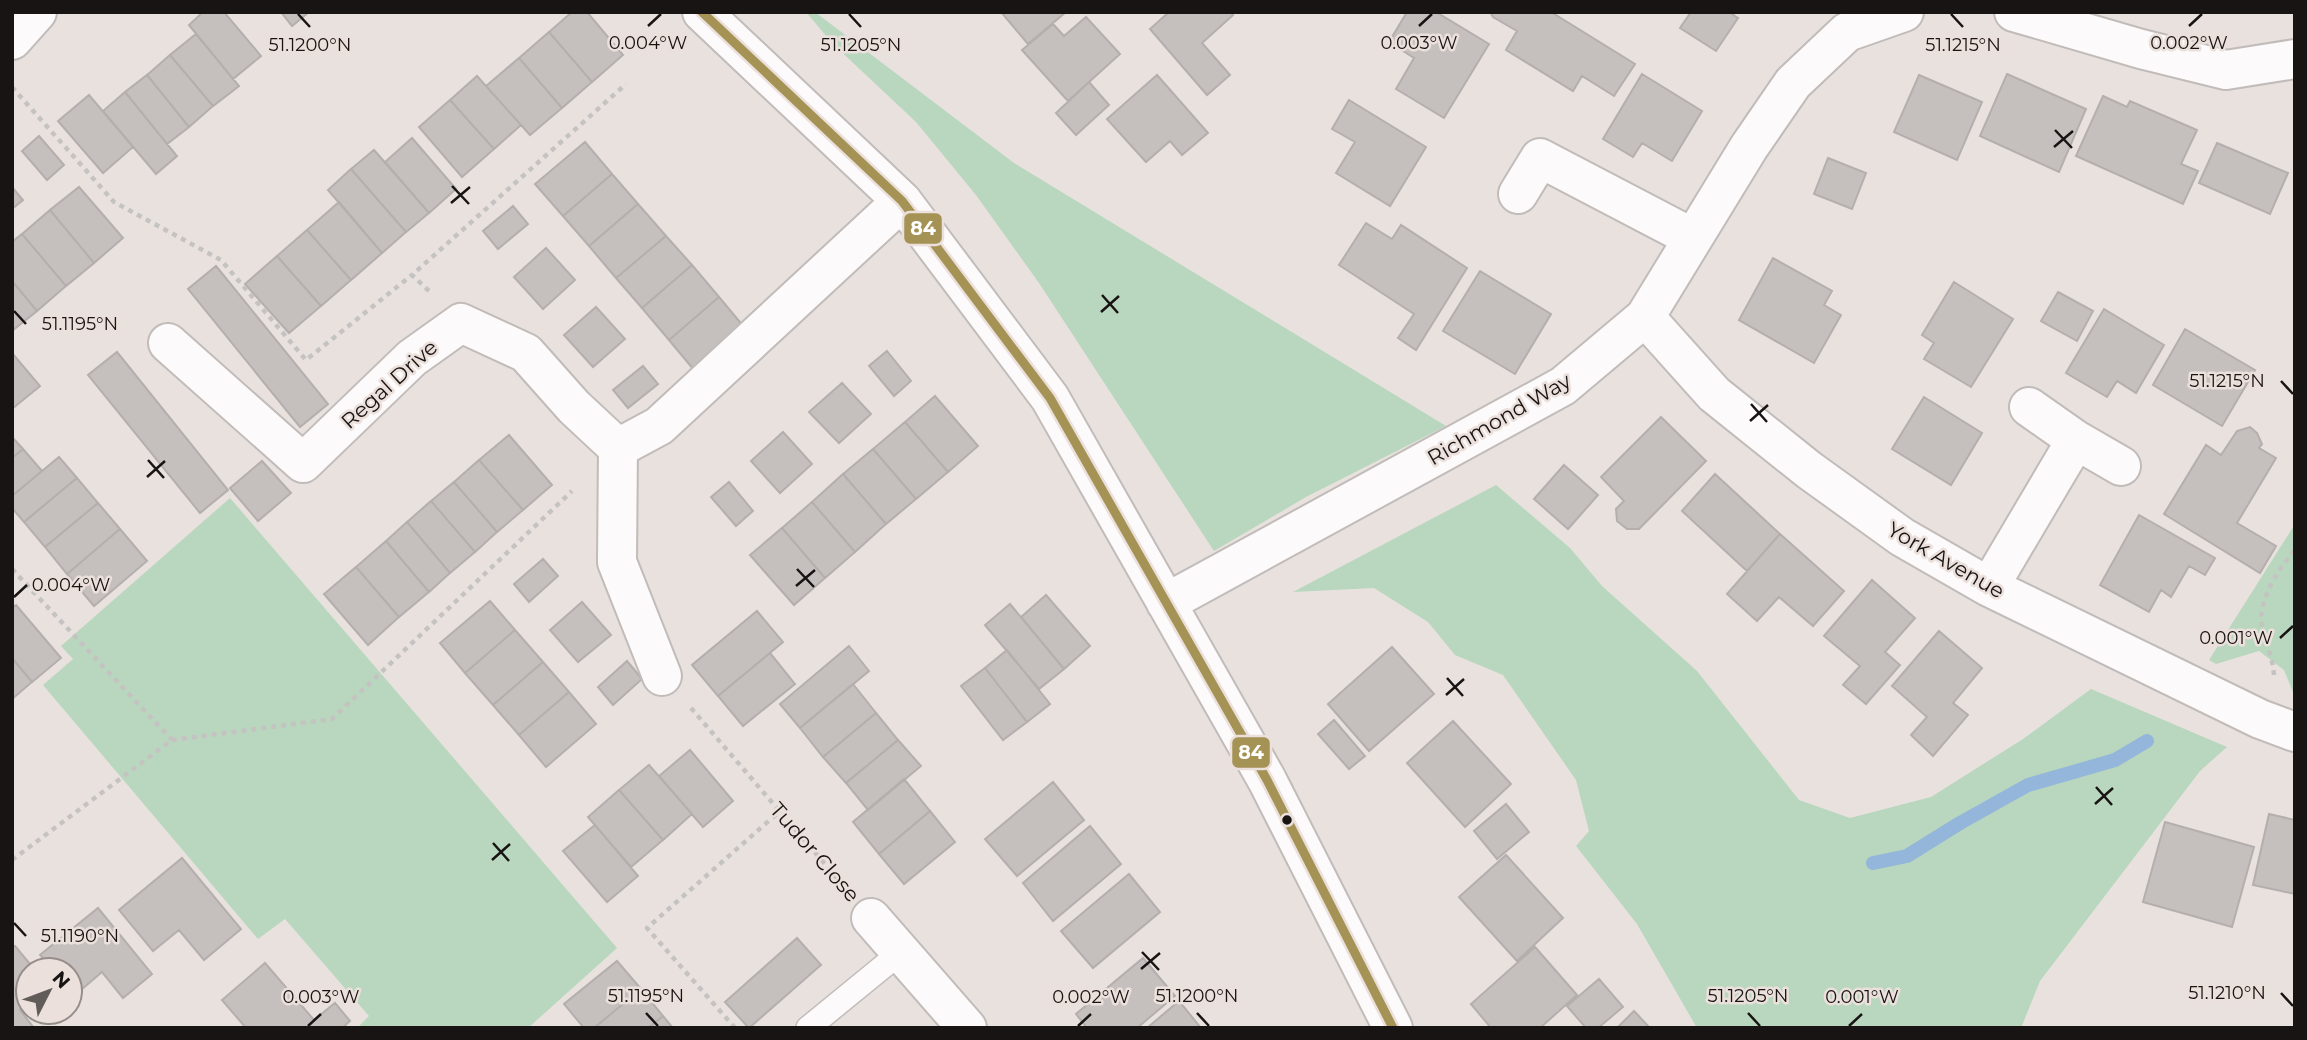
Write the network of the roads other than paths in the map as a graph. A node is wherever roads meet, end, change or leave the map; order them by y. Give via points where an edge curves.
1 (37, 12) edge
2 (702, 12) edge
3 (1904, 12) edge
4 (2014, 12) edge
5 (1841, 22) edge
6 (12, 40) edge
7 (2295, 59) edge
8 (1518, 194) dead end
9 (902, 201) junction
10 (1693, 238) junction
11 (1645, 317) junction
12 (168, 343) dead end
13 (2029, 407) dead end
14 (2076, 440) junction
15 (618, 448) junction
16 (2121, 466) dead end
17 (1989, 587) junction
18 (1166, 603) junction
19 (662, 676) road end
20 (2295, 732) edge
21 (871, 918) road end
22 (901, 952) junction
23 (808, 1028) edge
24 (967, 1028) edge
25 (1393, 1028) edge

1 - 6 street
2 - 9 street
3 - 5 street, Richmond Way
4 - 7 street via 2226,70
5 - 10 street, Richmond Way via 1749,147
8 - 10 street via 1540,159
9 - 15 street via 659,426
9 - 18 street via 1051,398
10 - 11 street, Richmond Way
11 - 17 street, York Avenue via 1714,394 1809,470 1902,537
11 - 18 street, Richmond Way via 1563,386
12 - 15 street, Regal Drive via 303,463 411,358 461,323 526,353
13 - 14 street
14 - 16 street
14 - 17 street
15 - 19 street via 617,562
17 - 20 street, York Avenue
18 - 25 street via 1267,780
21 - 22 street, Tudor Close
22 - 23 lane
22 - 24 street, Tudor Close

